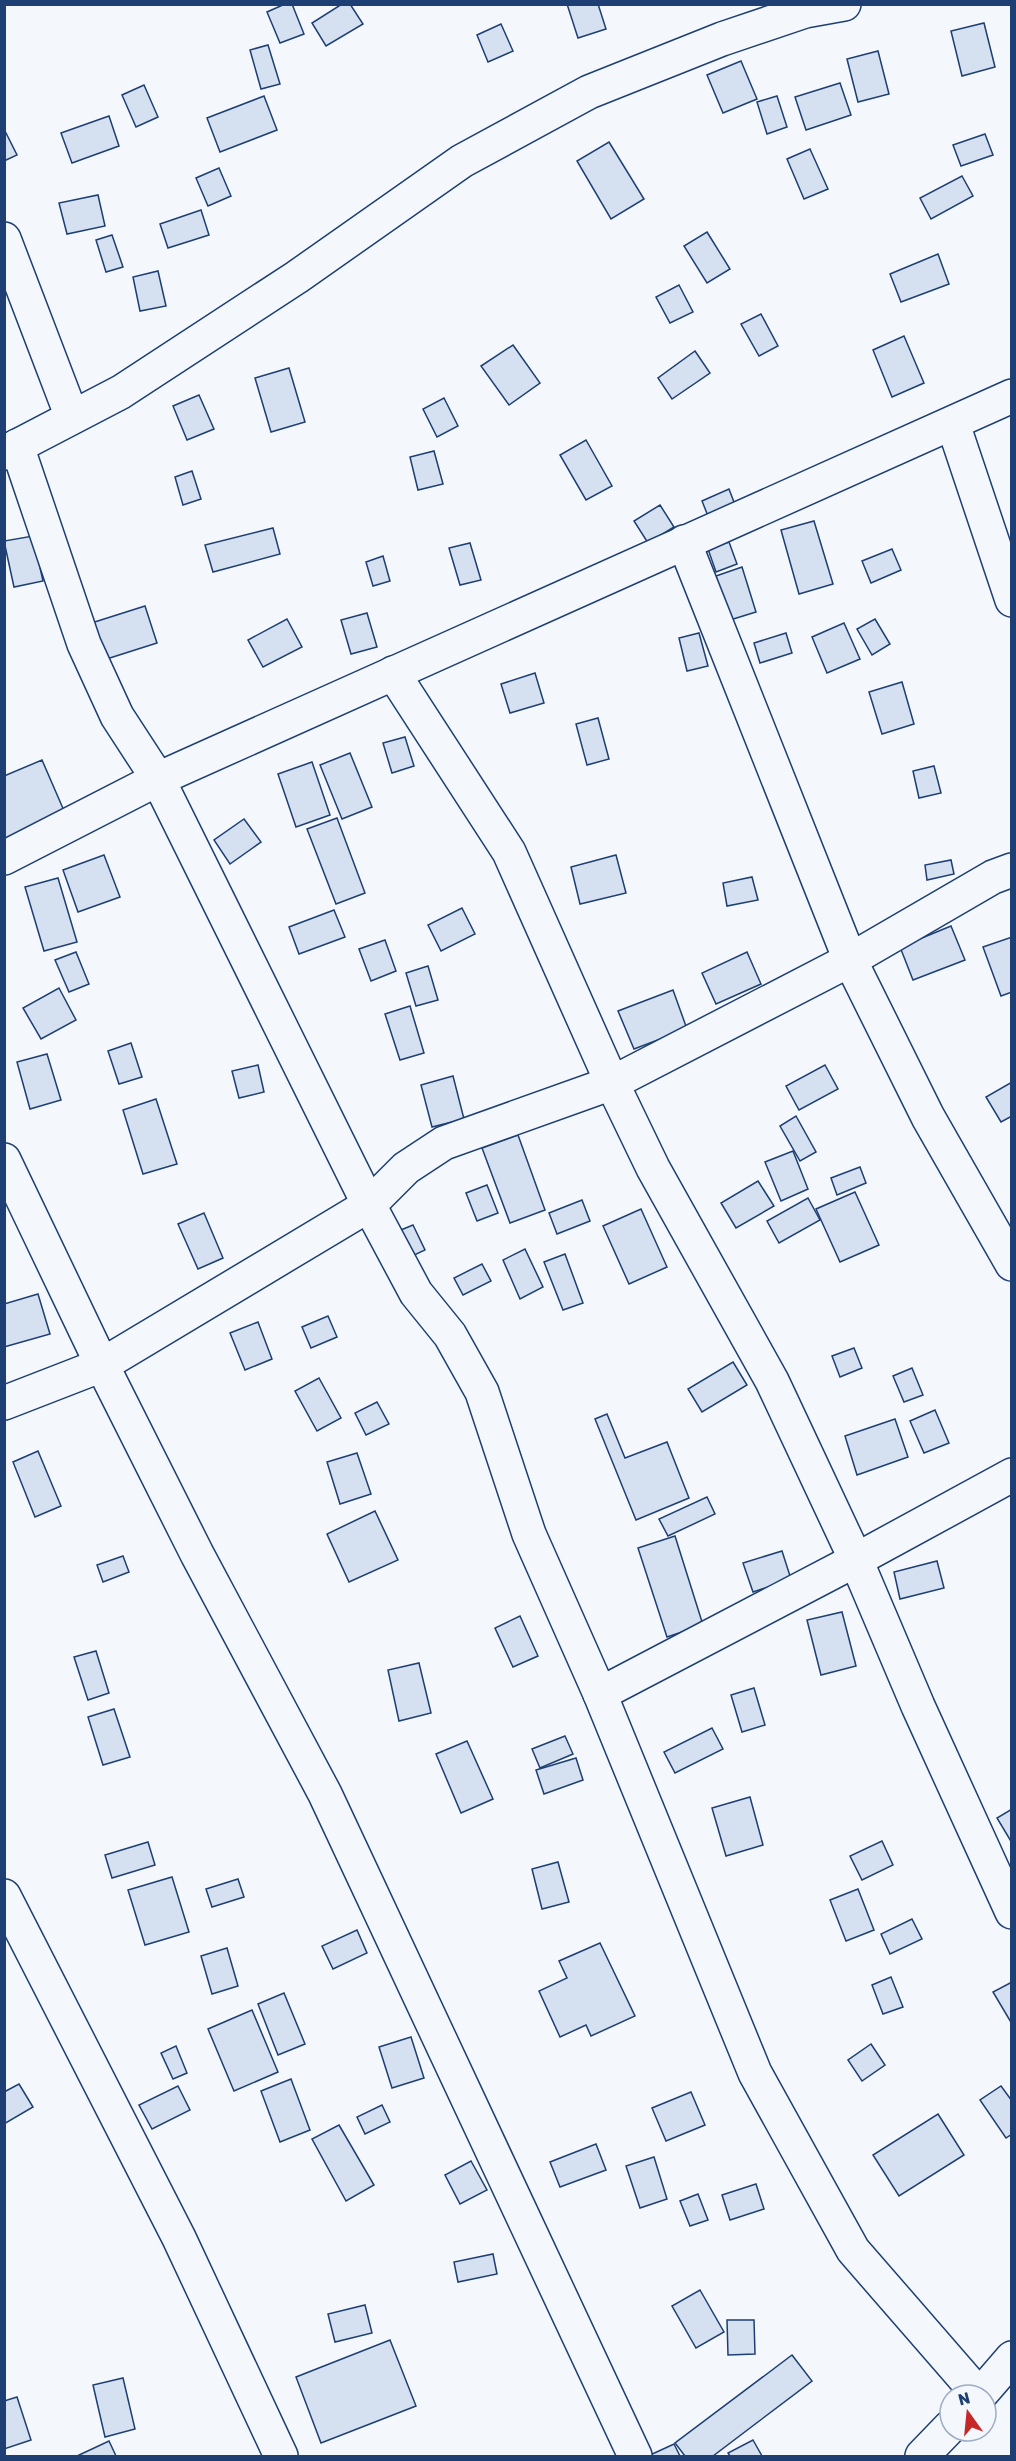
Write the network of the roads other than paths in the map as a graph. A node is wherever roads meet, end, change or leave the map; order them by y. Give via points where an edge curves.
1 (844, 4) edge
2 (4, 239) edge
3 (1011, 396) edge
4 (72, 417) junction
5 (953, 424) junction
6 (11, 449) edge
7 (684, 542) junction
8 (1011, 600) edge
9 (393, 673) junction
10 (158, 780) junction
11 (4, 858) edge
12 (1011, 870) edge
13 (850, 960) junction
14 (612, 1083) junction
15 (4, 1160) edge
16 (369, 1205) junction
17 (1011, 1264) edge
18 (102, 1365) junction
19 (4, 1403) edge
20 (1011, 1475) edge
21 (856, 1560) junction
22 (600, 1695) junction
23 (4, 1896) edge
24 (1011, 1912) edge
25 (1011, 2358) edge
26 (969, 2383) edge
27 (989, 2383) edge
28 (938, 2440) edge
29 (281, 2457) edge
30 (635, 2457) edge
31 (922, 2457) edge

1 - 4 street via 805,11 722,39 589,92 462,160 297,277 121,392
2 - 4 street
3 - 5 street
4 - 6 street
5 - 7 street
5 - 8 street
6 - 10 street via 84,644 117,716
7 - 9 street
7 - 13 street
9 - 10 street
9 - 14 street via 509,852
10 - 11 street
10 - 16 street
12 - 13 street
13 - 14 street
13 - 17 street via 928,1117
14 - 16 street via 444,1143 406,1168
14 - 21 street via 653,1168 772,1381
15 - 18 street
16 - 18 street
16 - 22 street via 416,1293 450,1335 482,1392 529,1534
18 - 19 street
18 - 30 street via 325,1794
20 - 21 street
21 - 22 street
21 - 24 street
22 - 26 street via 755,2073 853,2250
23 - 29 street via 179,2238
25 - 27 street
28 - 31 street

